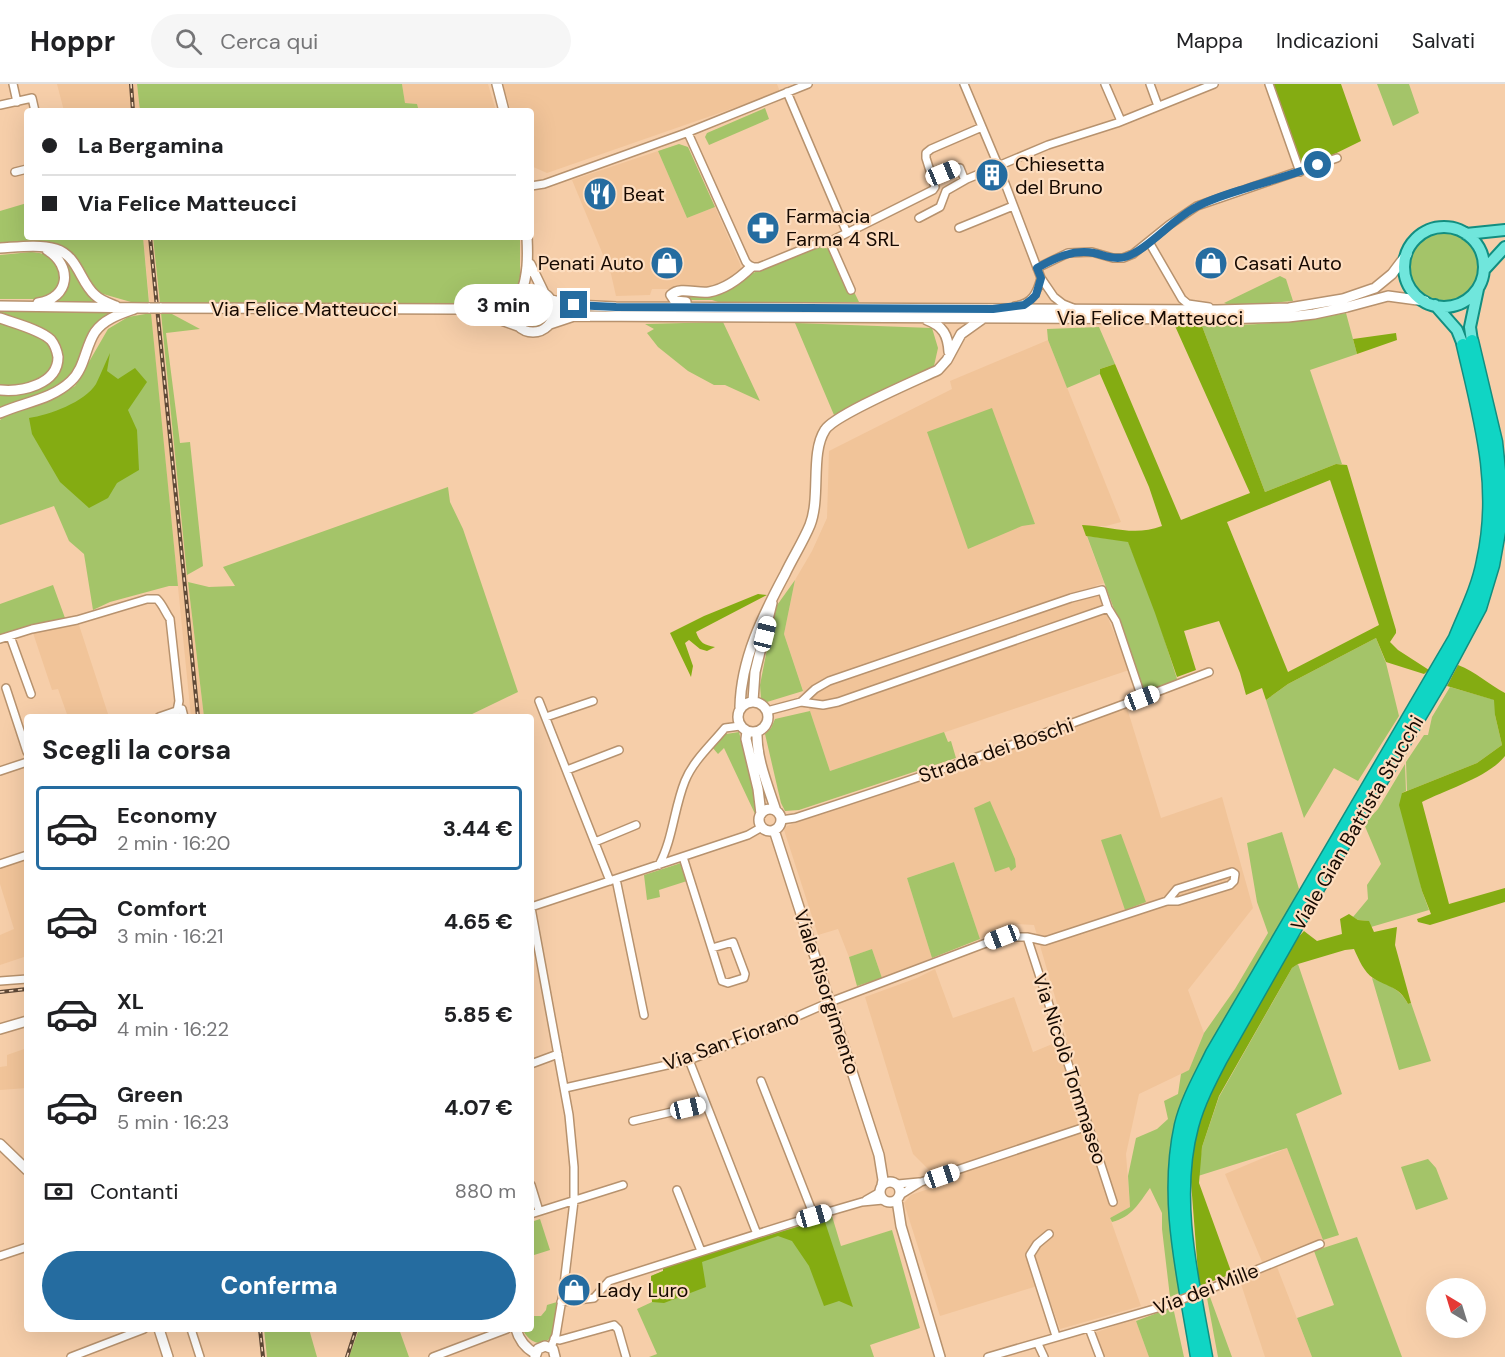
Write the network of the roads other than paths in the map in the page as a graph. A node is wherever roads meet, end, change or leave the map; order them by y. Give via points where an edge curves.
1 (13, 84) edge
2 (497, 84) edge
3 (808, 84) edge
4 (964, 84) edge
5 (1105, 84) edge
6 (1150, 84) edge
7 (1214, 84) edge
8 (1269, 84) edge
9 (787, 92) junction
10 (17, 102) junction
11 (0, 105) edge
12 (1158, 106) junction
13 (34, 108) edge
14 (503, 108) edge
15 (1121, 121) junction
16 (982, 127) junction
17 (688, 133) junction
18 (1337, 158) dead end
19 (998, 165) junction
20 (24, 170) edge
21 (15, 172) dead end
22 (1300, 172) junction
23 (943, 173) dead end
24 (967, 179) junction
25 (534, 186) edge
26 (1013, 206) junction
27 (918, 218) dead end
28 (959, 228) dead end
29 (1505, 230) edge
30 (847, 233) junction
31 (1466, 234) junction
32 (527, 240) edge
33 (1149, 242) junction
34 (818, 243) dead end
35 (42, 247) junction
36 (1505, 247) edge
37 (0, 248) edge
38 (1407, 254) junction
39 (529, 261) junction
40 (751, 267) junction
41 (1037, 268) junction
42 (1484, 270) junction
43 (1041, 278) junction
44 (1480, 284) junction
45 (852, 290) dead end
46 (518, 296) junction
47 (548, 296) junction
48 (1430, 303) junction
49 (0, 306) edge
50 (20, 306) junction
51 (121, 308) junction
52 (720, 308) junction
53 (134, 309) junction
54 (457, 309) junction
55 (993, 309) junction
56 (1075, 309) junction
57 (1217, 310) junction
58 (0, 318) edge
59 (984, 318) junction
60 (923, 319) junction
61 (550, 324) junction
62 (519, 326) junction
63 (1467, 343) junction
64 (947, 360) junction
65 (0, 390) edge
66 (0, 413) edge
67 (773, 598) junction
68 (1108, 608) junction
69 (10, 636) junction
70 (0, 639) edge
71 (1209, 672) dead end
72 (6, 688) dead end
73 (31, 694) dead end
74 (1142, 698) junction
75 (539, 701) dead end
76 (593, 701) dead end
77 (753, 701) junction
78 (801, 702) junction
79 (741, 707) junction
80 (177, 711) junction
81 (767, 711) junction
82 (168, 714) edge
83 (183, 714) edge
84 (546, 717) junction
85 (743, 729) junction
86 (757, 732) junction
87 (24, 743) edge
88 (619, 750) dead end
89 (24, 763) edge
90 (567, 770) junction
91 (0, 771) edge
92 (761, 814) junction
93 (779, 816) junction
94 (636, 825) dead end
95 (762, 827) junction
96 (774, 830) junction
97 (595, 842) junction
98 (24, 856) edge
99 (683, 857) junction
100 (0, 864) edge
101 (658, 865) junction
102 (613, 880) junction
103 (1167, 901) junction
104 (534, 906) edge
105 (1027, 937) junction
106 (712, 948) junction
107 (535, 949) edge
108 (24, 978) edge
109 (0, 981) edge
110 (830, 1002) junction
111 (644, 1015) dead end
112 (24, 1022) edge
113 (0, 1029) edge
114 (558, 1054) junction
115 (689, 1060) junction
116 (534, 1063) edge
117 (761, 1081) dead end
118 (564, 1089) junction
119 (706, 1104) junction
120 (633, 1121) dead end
121 (1088, 1126) junction
122 (0, 1144) edge
123 (879, 1155) junction
124 (24, 1167) edge
125 (921, 1182) junction
126 (896, 1183) junction
127 (623, 1185) dead end
128 (677, 1190) dead end
129 (888, 1195) junction
130 (574, 1202) junction
131 (1113, 1202) dead end
132 (535, 1213) edge
133 (814, 1216) junction
134 (757, 1234) junction
135 (1049, 1234) dead end
136 (1320, 1244) dead end
137 (24, 1248) edge
138 (701, 1251) junction
139 (0, 1256) edge
140 (561, 1302) junction
141 (1089, 1328) junction
142 (136, 1332) edge
143 (160, 1332) edge
144 (192, 1332) edge
145 (499, 1332) edge
146 (517, 1332) edge
147 (1056, 1336) junction
148 (553, 1343) junction
149 (1038, 1344) junction
150 (536, 1355) edge
151 (71, 1357) edge
152 (168, 1357) edge
153 (200, 1357) edge
154 (433, 1357) edge
155 (555, 1357) edge
156 (626, 1357) edge
157 (939, 1357) edge
158 (988, 1357) edge
159 (1044, 1357) edge
160 (1100, 1357) edge
161 (1197, 1357) edge
162 (1206, 1357) edge

1 - 10 street
2 - 14 main road
3 - 9 street
4 - 16 street
5 - 15 street
6 - 12 street
7 - 12 street
8 - 22 street
9 - 17 street
9 - 30 street
10 - 11 street
10 - 13 street via 32,98
12 - 15 street
15 - 19 street
16 - 19 street
16 - 30 street via 926,153 933,190
17 - 25 street
17 - 40 street
18 - 22 street
19 - 24 street
19 - 26 street
20 - 21 street
22 - 33 street via 1197,206
23 - 24 street via 960,168
24 - 27 street via 946,191 940,207
26 - 28 street
26 - 41 street
29 - 31 main road
30 - 45 street via 831,245
31 - 38 main road via 1450,227 1432,229 1418,237
31 - 42 main road via 1481,252
32 - 39 main road
33 - 41 street via 1124,258 1092,252 1068,253
33 - 57 street via 1182,299
34 - 40 street
35 - 37 main road
35 - 50 main road via 61,262 64,284 46,302
35 - 51 main road via 66,254 95,296
36 - 42 main road
38 - 48 main road via 1405,267 1412,290
38 - 57 main road, Via Felice Matteucci via 1375,288 1343,299 1289,308
39 - 46 main road
39 - 47 main road
40 - 52 main road via 734,282 712,291 678,291 671,295 676,302 710,302
41 - 43 street
42 - 44 main road
43 - 55 street via 1036,295 1024,305
43 - 56 street via 1054,297
44 - 48 main road via 1461,303
44 - 63 main road, Viale Gian Battista Stucchi
46 - 47 main road, Via Felice Matteucci via 530,290
46 - 54 main road, Via Felice Matteucci
46 - 62 main road via 512,313
47 - 52 main road, Via Felice Matteucci via 584,306
47 - 61 main road via 554,312
48 - 59 main road, Via Felice Matteucci via 1388,296 1320,313 1260,318
48 - 63 main road, Viale Gian Battista Stucchi
49 - 50 main road
50 - 51 main road
51 - 53 main road
52 - 55 main road, Via Felice Matteucci
53 - 54 main road, Via Felice Matteucci
53 - 66 main road via 111,319 96,332 81,368 62,389
54 - 62 main road, Via Felice Matteucci
55 - 56 main road, Via Felice Matteucci
56 - 57 main road, Via Felice Matteucci
58 - 65 main road via 48,337 58,358 52,374 40,383
59 - 60 main road, Via Felice Matteucci
59 - 64 main road via 961,334
60 - 61 main road, Via Felice Matteucci via 584,315
60 - 64 main road via 946,333
61 - 62 main road, Via Felice Matteucci via 531,332
63 - 161 highway, Viale Gian Battista Stucchi via 1489,469 1483,562 1471,601 1455,638 1212,1053 1181,1123 1174,1192 1176,1229
63 - 162 highway, Viale Gian Battista Stucchi via 1500,467 1500,526 1493,565 1480,608 1441,681 1227,1048 1195,1118 1187,1159 1186,1229
64 - 67 main road via 938,370 825,428 810,525
67 - 77 main road via 755,672
67 - 79 main road via 748,659
68 - 74 street
68 - 78 street via 838,702
68 - 78 street via 1102,590 1071,598 829,681
69 - 70 street
69 - 73 street
69 - 80 street via 157,599 170,619
71 - 74 street, Strada dei Boschi
72 - 87 street
74 - 93 street, Strada dei Boschi via 795,818
75 - 84 street
76 - 84 street
77 - 79 main road
77 - 81 main road
78 - 81 street
79 - 85 main road via 738,713
80 - 82 street
80 - 83 street via 182,709
81 - 86 main road via 767,722
84 - 90 street
85 - 86 main road
85 - 92 main road
85 - 101 street via 725,728 692,768
86 - 93 main road via 760,758
88 - 90 street
89 - 91 street
90 - 97 street
92 - 93 main road via 767,810
92 - 95 main road
93 - 96 main road via 780,826
94 - 97 street
95 - 96 main road
95 - 99 street
96 - 110 main road, Viale Risorgimento
97 - 102 street
98 - 100 street
99 - 101 street
99 - 106 street
101 - 102 street
102 - 104 street
102 - 111 street
103 - 103 street, Via San Fiorano via 1230,885 1235,874 1177,888
103 - 105 street, Via San Fiorano via 1045,941
105 - 110 street, Via San Fiorano via 1002,937
105 - 121 street, Via Nicolò Tommaseo
106 - 106 street via 725,983 744,978 746,974 733,942
107 - 114 street
108 - 109 street
110 - 115 street, Via San Fiorano
110 - 123 main road, Viale Risorgimento
112 - 113 main road
114 - 116 street
114 - 118 street
115 - 118 street, Via San Fiorano
115 - 119 street
117 - 133 street
118 - 130 street via 574,1167
119 - 120 street
119 - 134 street
121 - 125 street
121 - 131 street, Via Nicolò Tommaseo
122 - 124 main road
123 - 126 main road, Viale Risorgimento
123 - 129 main road, Viale Risorgimento
125 - 126 street
125 - 129 street
126 - 129 main road via 901,1190
126 - 129 main road via 887,1181
127 - 130 street
128 - 138 street
129 - 133 street
129 - 157 main road, Viale Risorgimento via 901,1226
130 - 132 street
130 - 140 street
133 - 134 street
134 - 138 street
135 - 147 street via 1030,1255
136 - 141 street, Via dei Mille, bridge via 1161,1307
137 - 139 street
138 - 140 street via 609,1281 594,1298
140 - 148 street
141 - 147 street, Via dei Mille
141 - 160 street
142 - 151 street
143 - 152 main road
144 - 153 street
145 - 154 street
146 - 150 main road via 522,1343
147 - 149 street, Via dei Mille
148 - 150 main road via 542,1346
148 - 155 main road
148 - 156 street via 614,1325
149 - 158 street, Via dei Mille
149 - 159 street

